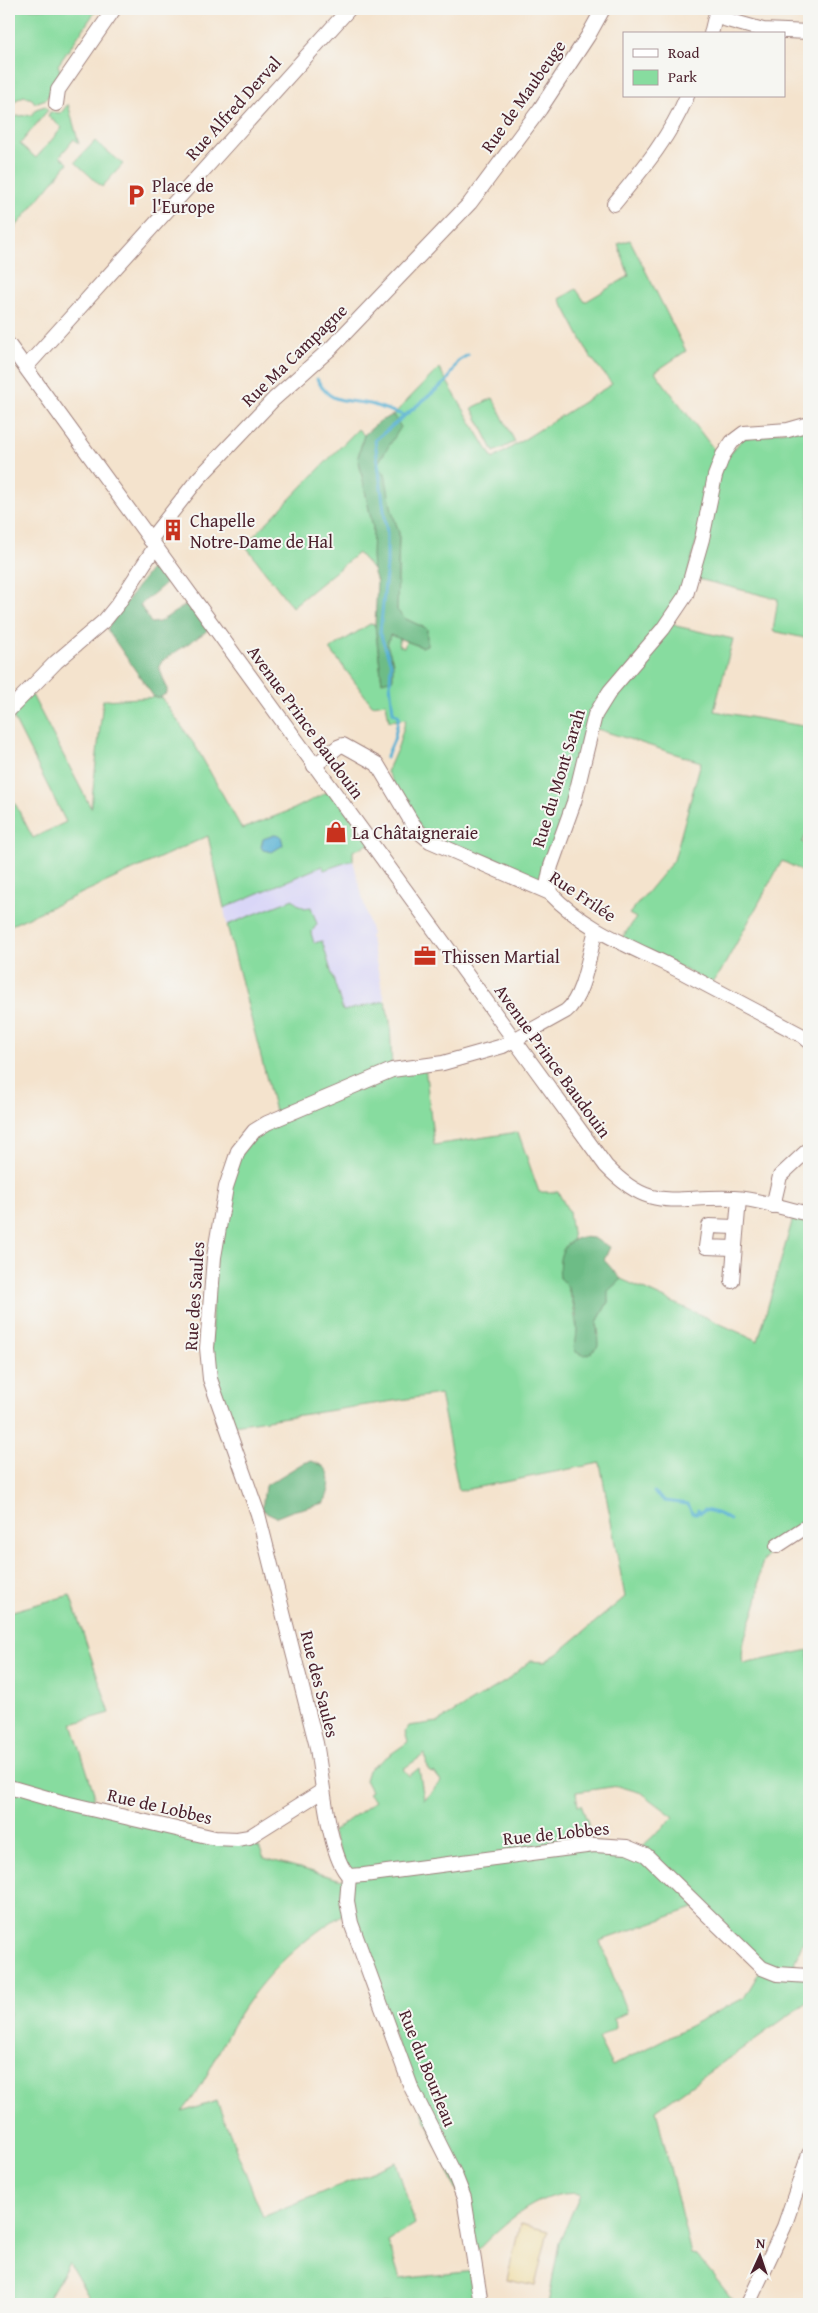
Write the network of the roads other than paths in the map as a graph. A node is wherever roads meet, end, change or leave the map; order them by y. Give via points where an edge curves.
1 (114, 9) edge
2 (349, 9) edge
3 (603, 9) edge
4 (720, 15) edge
5 (712, 32) edge
6 (809, 32) edge
7 (687, 98) edge
8 (56, 104) dead end
9 (470, 203) joint
10 (614, 204) dead end
11 (9, 346) edge
12 (26, 367) junction
13 (809, 424) edge
14 (153, 543) junction
15 (9, 710) edge
16 (314, 766) junction
17 (550, 893) junction
18 (596, 930) junction
19 (513, 1040) junction
20 (809, 1041) edge
21 (809, 1149) edge
22 (739, 1199) junction
23 (773, 1206) junction
24 (809, 1214) edge
25 (735, 1227) junction
26 (733, 1248) junction
27 (732, 1281) dead end
28 (809, 1525) edge
29 (777, 1546) dead end
30 (9, 1787) edge
31 (322, 1791) junction
32 (349, 1876) junction
33 (809, 1976) edge
34 (809, 2154) edge
35 (481, 2304) edge
36 (748, 2304) edge

1 - 8 street via 58,90
2 - 12 street, Rue Alfred Derval
3 - 9 street, Rue de Maubeuge via 540,109
4 - 5 street
4 - 6 street via 743,26
7 - 10 street via 666,137
9 - 14 street, Rue Ma Campagne via 331,348 274,399 198,479
11 - 12 street, Avenue Prince Baudouin
12 - 14 street, Avenue Prince Baudouin
13 - 17 street, Rue du Mont Sarah via 788,430 744,433 723,455 686,595 663,629 610,691 595,715 574,802 551,866
14 - 15 street, Rue Ma Campagne via 118,604 105,620 56,662
14 - 16 street, Avenue Prince Baudouin
16 - 17 street, Rue Frilée via 343,745 360,753 377,764 415,827 430,841
16 - 19 street, Avenue Prince Baudouin
17 - 18 street, Rue Frilée
18 - 19 street, Rue des Saules via 573,1005
18 - 20 street, Rue Frilée via 684,973
19 - 22 street, Avenue Prince Baudouin via 606,1166 637,1192 658,1200
19 - 31 street, Rue des Saules via 503,1046 443,1063 392,1070 267,1123 254,1131 238,1150 226,1187 214,1266 207,1348 210,1379 258,1514 316,1743
21 - 23 street via 780,1176
22 - 23 street, Avenue Prince Baudouin
22 - 25 street
23 - 24 street, Avenue Prince Baudouin
25 - 26 street
25 - 26 street via 709,1226 706,1247
26 - 27 street
28 - 29 street
30 - 31 street, Rue de Lobbes via 215,1838 238,1839 258,1832
31 - 32 street, Rue des Saules via 340,1864
32 - 33 street, Rue de Lobbes via 594,1845 627,1847 638,1850 651,1860 762,1968 777,1974
32 - 35 street, Rue du Bourleau via 347,1901 351,1923 411,2087 464,2198
34 - 36 street via 784,2226

